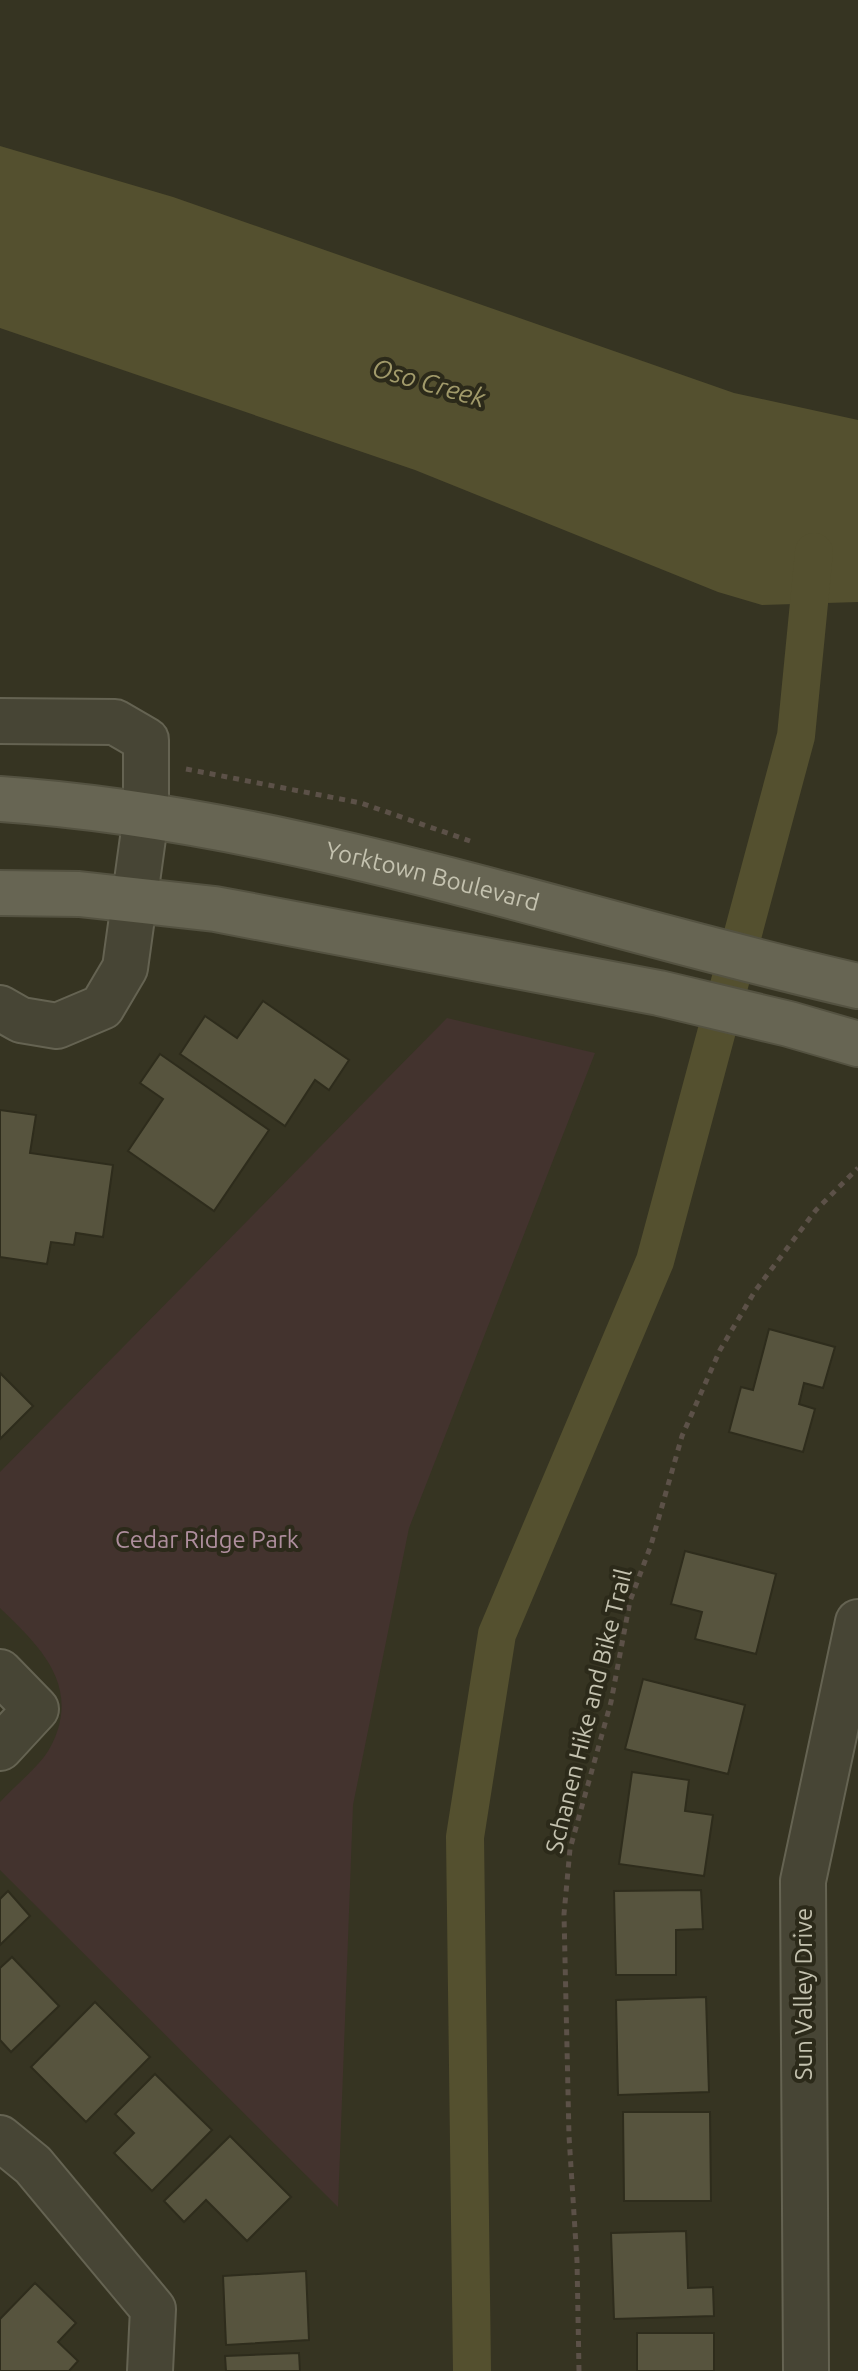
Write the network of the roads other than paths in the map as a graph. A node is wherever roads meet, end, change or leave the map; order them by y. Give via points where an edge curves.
1 (0, 721) edge
2 (0, 799) edge
3 (146, 816) junction
4 (0, 893) edge
5 (134, 899) junction
6 (858, 986) edge
7 (0, 1008) edge
8 (858, 1044) edge
9 (858, 1622) edge
10 (0, 1672) edge
11 (851, 1681) edge
12 (0, 1748) edge
13 (0, 2138) edge
14 (150, 2371) edge
15 (806, 2371) edge

1 - 3 street via 115,722 146,740
2 - 3 main road, Yorktown Boulevard
3 - 5 street
3 - 6 main road, Yorktown Boulevard via 298,844
4 - 5 main road
5 - 7 street via 125,968 102,1007 57,1026 21,1020
5 - 8 main road via 215,909 659,993
9 - 11 street, Sun Valley Drive
10 - 12 street via 36,1709
11 - 15 street, Sun Valley Drive via 803,1881
13 - 14 street via 33,2165 153,2309

